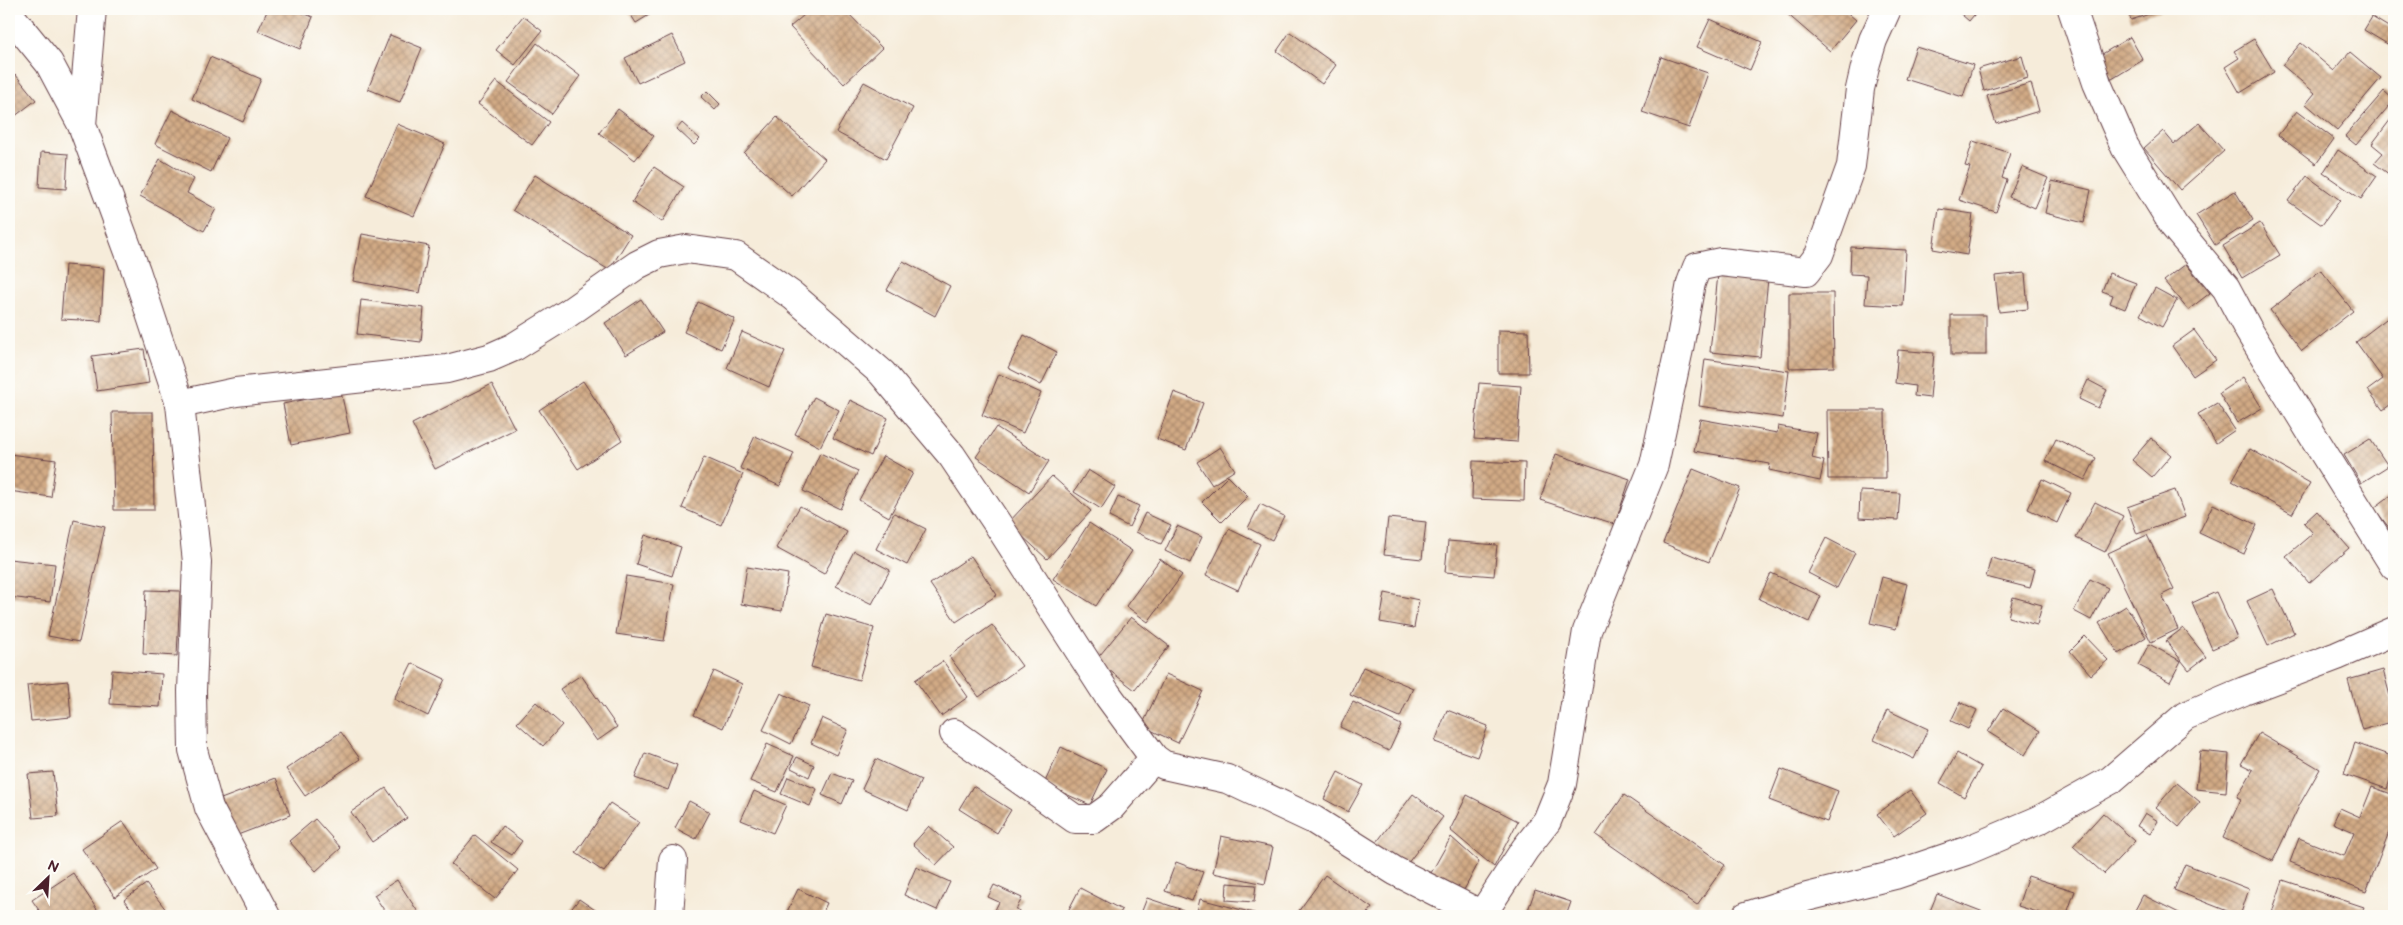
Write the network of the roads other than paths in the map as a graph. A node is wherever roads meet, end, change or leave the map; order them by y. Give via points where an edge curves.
1 (92, 9) edge
2 (1887, 9) edge
3 (2072, 9) edge
4 (9, 14) edge
5 (82, 125) junction
6 (180, 404) junction
7 (2394, 566) edge
8 (2394, 631) edge
9 (954, 733) dead end
10 (1154, 758) junction
11 (673, 860) dead end
12 (266, 916) edge
13 (669, 916) edge
14 (1482, 916) edge
15 (1746, 916) edge

1 - 5 street
2 - 14 street via 1873,40 1860,89 1851,166 1819,255 1806,272 1720,262 1697,267 1654,465 1587,631 1562,784 1547,820
3 - 7 street via 2097,83 2124,147 2174,226 2226,288 2249,331
4 - 5 street via 49,63
5 - 6 street
6 - 10 street via 236,392 438,370 480,361 514,346 568,314 637,265 659,254 686,249 736,256 793,296 882,372 952,456 1107,694
6 - 12 street via 197,562 193,750 209,808
8 - 15 street via 2185,716 2111,780 2039,820 1966,851 1895,875
9 - 10 street via 1075,819 1094,819 1112,806
10 - 14 street via 1164,766 1227,779 1314,820 1395,871
11 - 13 street

